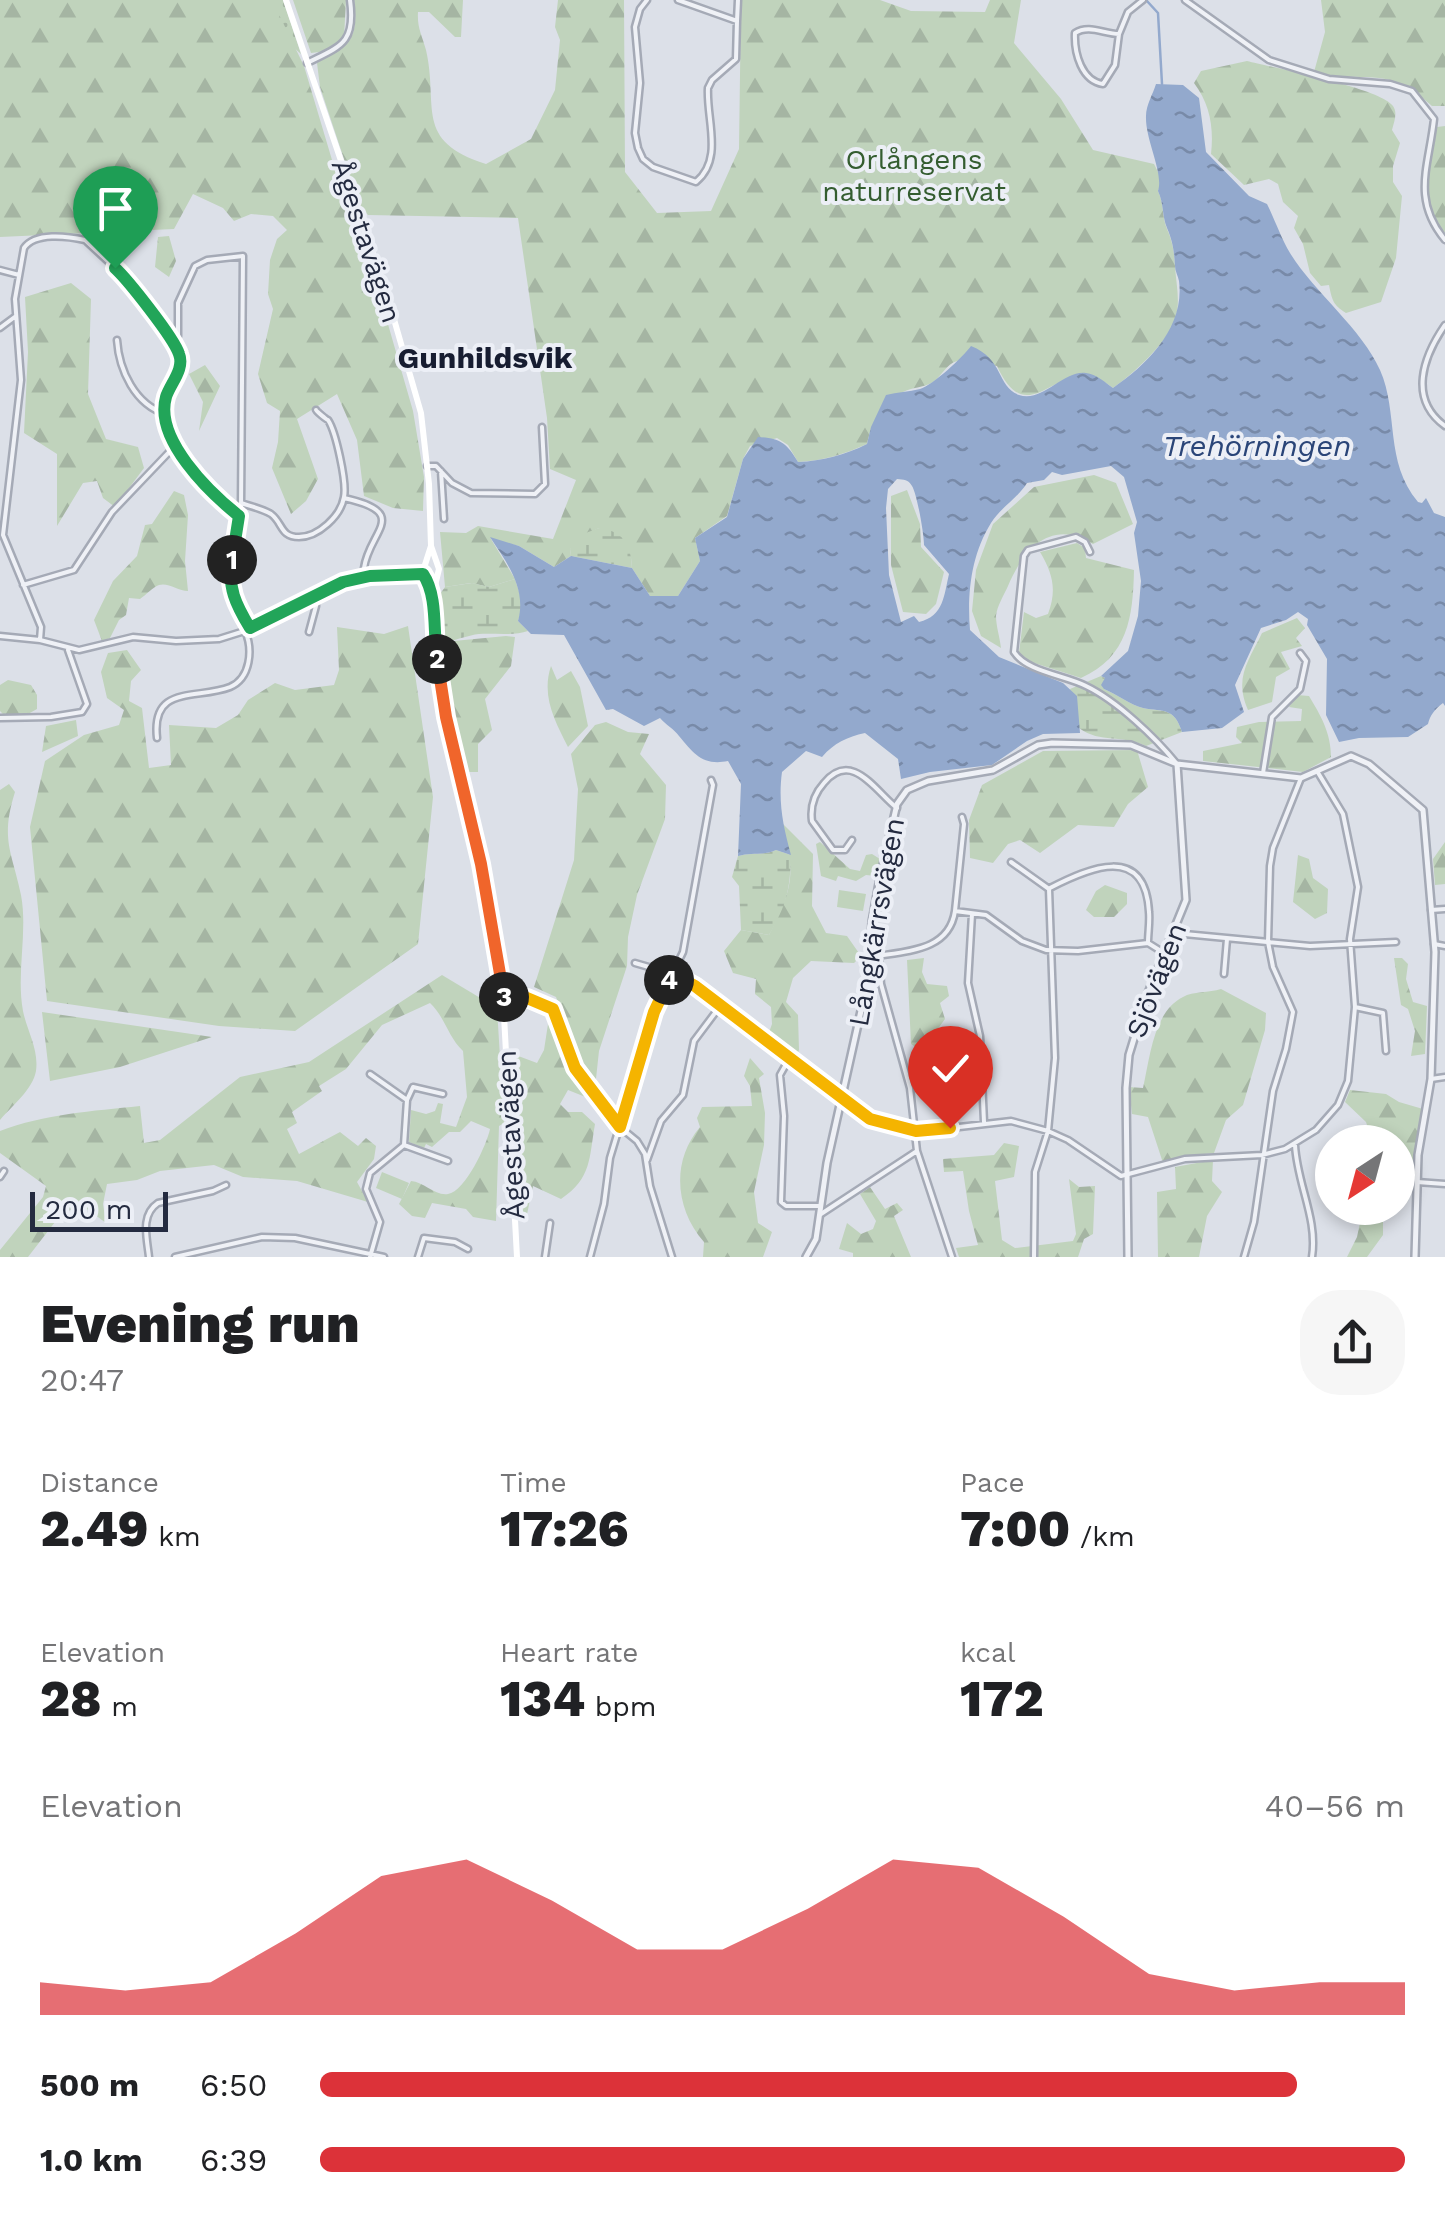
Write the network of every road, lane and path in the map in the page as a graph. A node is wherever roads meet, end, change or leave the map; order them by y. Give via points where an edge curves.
1 (286, 0) edge
2 (350, 0) edge
3 (647, 0) edge
4 (678, 0) edge
5 (738, 0) edge
6 (1144, 0) edge
7 (1185, 0) edge
8 (1192, 2) edge
9 (737, 21) junction
10 (1119, 34) junction
11 (307, 63) junction
12 (1445, 240) edge
13 (0, 270) edge
14 (19, 275) junction
15 (16, 316) junction
16 (1445, 325) edge
17 (0, 328) edge
18 (117, 340) dead end
19 (173, 345) junction
20 (316, 410) dead end
21 (166, 414) junction
22 (1445, 426) edge
23 (542, 427) dead end
24 (173, 448) junction
25 (427, 466) junction
26 (0, 470) edge
27 (442, 471) junction
28 (9, 472) junction
29 (344, 498) junction
30 (241, 503) junction
31 (239, 516) junction
32 (444, 518) dead end
33 (431, 546) junction
34 (1090, 552) dead end
35 (436, 564) junction
36 (424, 571) junction
37 (370, 576) junction
38 (436, 576) junction
39 (23, 584) junction
40 (314, 596) junction
41 (432, 600) junction
42 (248, 630) junction
43 (309, 632) dead end
44 (0, 636) edge
45 (40, 640) junction
46 (68, 648) junction
47 (1300, 653) dead end
48 (0, 718) edge
49 (157, 738) dead end
50 (1177, 764) junction
51 (1317, 771) junction
52 (1263, 774) junction
53 (1301, 778) junction
54 (711, 780) dead end
55 (897, 808) junction
56 (962, 817) dead end
57 (852, 840) dead end
58 (1011, 862) dead end
59 (1050, 888) junction
60 (1445, 909) edge
61 (1432, 910) junction
62 (956, 911) junction
63 (972, 912) junction
64 (1174, 933) junction
65 (1227, 938) junction
66 (1268, 942) junction
67 (1396, 942) dead end
68 (1148, 943) junction
69 (1350, 944) junction
70 (1434, 944) junction
71 (1445, 946) edge
72 (1052, 951) junction
73 (1164, 954) junction
74 (875, 956) junction
75 (635, 963) dead end
76 (673, 974) junction
77 (1224, 974) dead end
78 (503, 997) junction
79 (720, 1005) junction
80 (1355, 1007) junction
81 (1386, 1051) dead end
82 (789, 1060) junction
83 (370, 1074) dead end
84 (1445, 1077) edge
85 (1431, 1079) junction
86 (443, 1094) dead end
87 (407, 1100) junction
88 (841, 1100) junction
89 (984, 1122) junction
90 (620, 1127) junction
91 (1048, 1130) junction
92 (916, 1131) junction
93 (404, 1145) junction
94 (1295, 1145) junction
95 (917, 1150) junction
96 (1262, 1155) junction
97 (647, 1160) junction
98 (448, 1161) dead end
99 (4, 1171) dead end
100 (1128, 1176) junction
101 (0, 1178) edge
102 (1416, 1182) junction
103 (1445, 1184) edge
104 (226, 1185) dead end
105 (821, 1210) junction
106 (550, 1223) dead end
107 (468, 1249) dead end
108 (370, 1256) edge
109 (149, 1257) edge
110 (175, 1257) edge
111 (384, 1257) edge
112 (418, 1257) edge
113 (517, 1257) edge
114 (545, 1257) edge
115 (590, 1257) edge
116 (672, 1257) edge
117 (806, 1257) edge
118 (952, 1257) edge
119 (1034, 1257) edge
120 (1128, 1257) edge
121 (1244, 1257) edge
122 (1312, 1257) edge
123 (1414, 1257) edge

1 - 11 main road, Ågestavägen
2 - 11 street via 347,39
3 - 9 street via 635,27 638,148 653,167 696,182 713,150 708,88 736,59
4 - 9 street
5 - 9 street
6 - 10 street via 1128,12
7 - 8 street
8 - 12 street via 1269,60 1329,79 1412,91 1434,119 1423,194
10 - 10 street via 1115,66 1096,84 1082,72 1075,33
11 - 25 main road, Ågestavägen via 392,314 421,413
13 - 14 street
14 - 15 street
14 - 19 street via 29,241 75,238 92,245 127,279
15 - 17 street
15 - 28 street via 21,380
16 - 22 street via 1422,379 1428,411
18 - 21 street via 119,363 132,386 149,407
19 - 21 street via 180,362 164,400
19 - 30 street via 178,303 195,266 244,258
20 - 29 street via 335,440
21 - 24 street
23 - 27 street via 545,484 535,494 470,493
24 - 31 street
24 - 39 street via 112,512 74,570
25 - 27 street
25 - 33 main road, Ågestavägen
26 - 28 street
27 - 32 street
28 - 39 street via 3,535
29 - 30 street via 324,527 301,537
29 - 37 street via 373,506 380,516 382,532 365,559
30 - 31 street
31 - 42 street via 228,580
33 - 35 main road, Ågestavägen
33 - 36 main road, Ågestavägen
34 - 50 street via 1076,537 1024,556 1014,652 1089,687
35 - 36 main road
35 - 38 main road, Ågestavägen
36 - 37 street
36 - 38 main road
36 - 41 main road, Ågestavägen
37 - 40 street
38 - 41 main road, Ågestavägen
39 - 45 street
40 - 42 street
40 - 43 street
41 - 78 main road, Ågestavägen via 446,717
42 - 46 street via 219,639 133,637 88,650
42 - 49 street via 242,676 229,688 194,692 162,707
44 - 45 street
45 - 46 street
46 - 48 street via 86,704 82,712
47 - 52 street via 1304,678 1295,697 1272,717
50 - 52 street, Långkärrsvägen
50 - 55 street, Långkärrsvägen via 1131,745 1038,746 993,770 917,784
50 - 64 street, Sjövägen via 1186,897
51 - 53 street
51 - 61 street via 1342,758 1360,758 1417,802 1425,823
51 - 69 street via 1343,814 1358,883
52 - 53 street, Långkärrsvägen
53 - 66 street via 1270,866
54 - 76 street via 683,952
55 - 57 street via 864,776 832,774 814,799 812,820 833,850 845,850
55 - 74 street, Långkärrsvägen via 872,922
56 - 62 street
58 - 59 street
59 - 68 street via 1099,867 1124,867 1146,891
59 - 72 street
60 - 61 street
61 - 70 street
62 - 63 street
62 - 74 street via 950,931 934,943
63 - 72 street
63 - 89 street via 968,983 980,1036
64 - 65 street
64 - 73 street, Sjövägen
65 - 66 street
65 - 77 street
66 - 69 street
66 - 96 street via 1292,1012
67 - 69 street
68 - 72 street
68 - 73 street
69 - 80 street
70 - 71 street
70 - 85 street
72 - 91 street via 1055,1058
73 - 100 street, Sjövägen via 1128,1055
74 - 88 street, Långkärrsvägen
74 - 92 street
75 - 76 street
76 - 79 street
76 - 90 street via 654,1012
78 - 90 street via 553,1009 575,1068
78 - 113 main road, Ågestavägen
79 - 82 street
79 - 97 street via 694,1041 683,1095 661,1121
80 - 81 street via 1383,1013
80 - 94 street via 1344,1094 1328,1118
82 - 88 street
82 - 105 street via 780,1075 781,1202
83 - 87 street
84 - 85 street
85 - 102 street
86 - 87 street via 418,1086
87 - 93 street
88 - 92 street via 881,1124
88 - 105 street, Långkärrsvägen
89 - 91 street
89 - 92 street
90 - 97 street
90 - 115 street
91 - 100 street
91 - 119 street via 1035,1172
92 - 95 street
93 - 98 street
93 - 108 street via 370,1173 366,1189 380,1222
94 - 96 street
94 - 122 street via 1296,1173 1316,1236
95 - 105 street
95 - 118 street
96 - 100 street via 1186,1159
96 - 121 street
97 - 116 street
99 - 101 street
100 - 120 street, Sjövägen
102 - 103 street
102 - 123 street
104 - 109 street via 150,1208
105 - 117 street, Långkärrsvägen
106 - 114 street
107 - 112 street via 424,1238
108 - 110 street via 262,1237
108 - 111 street

